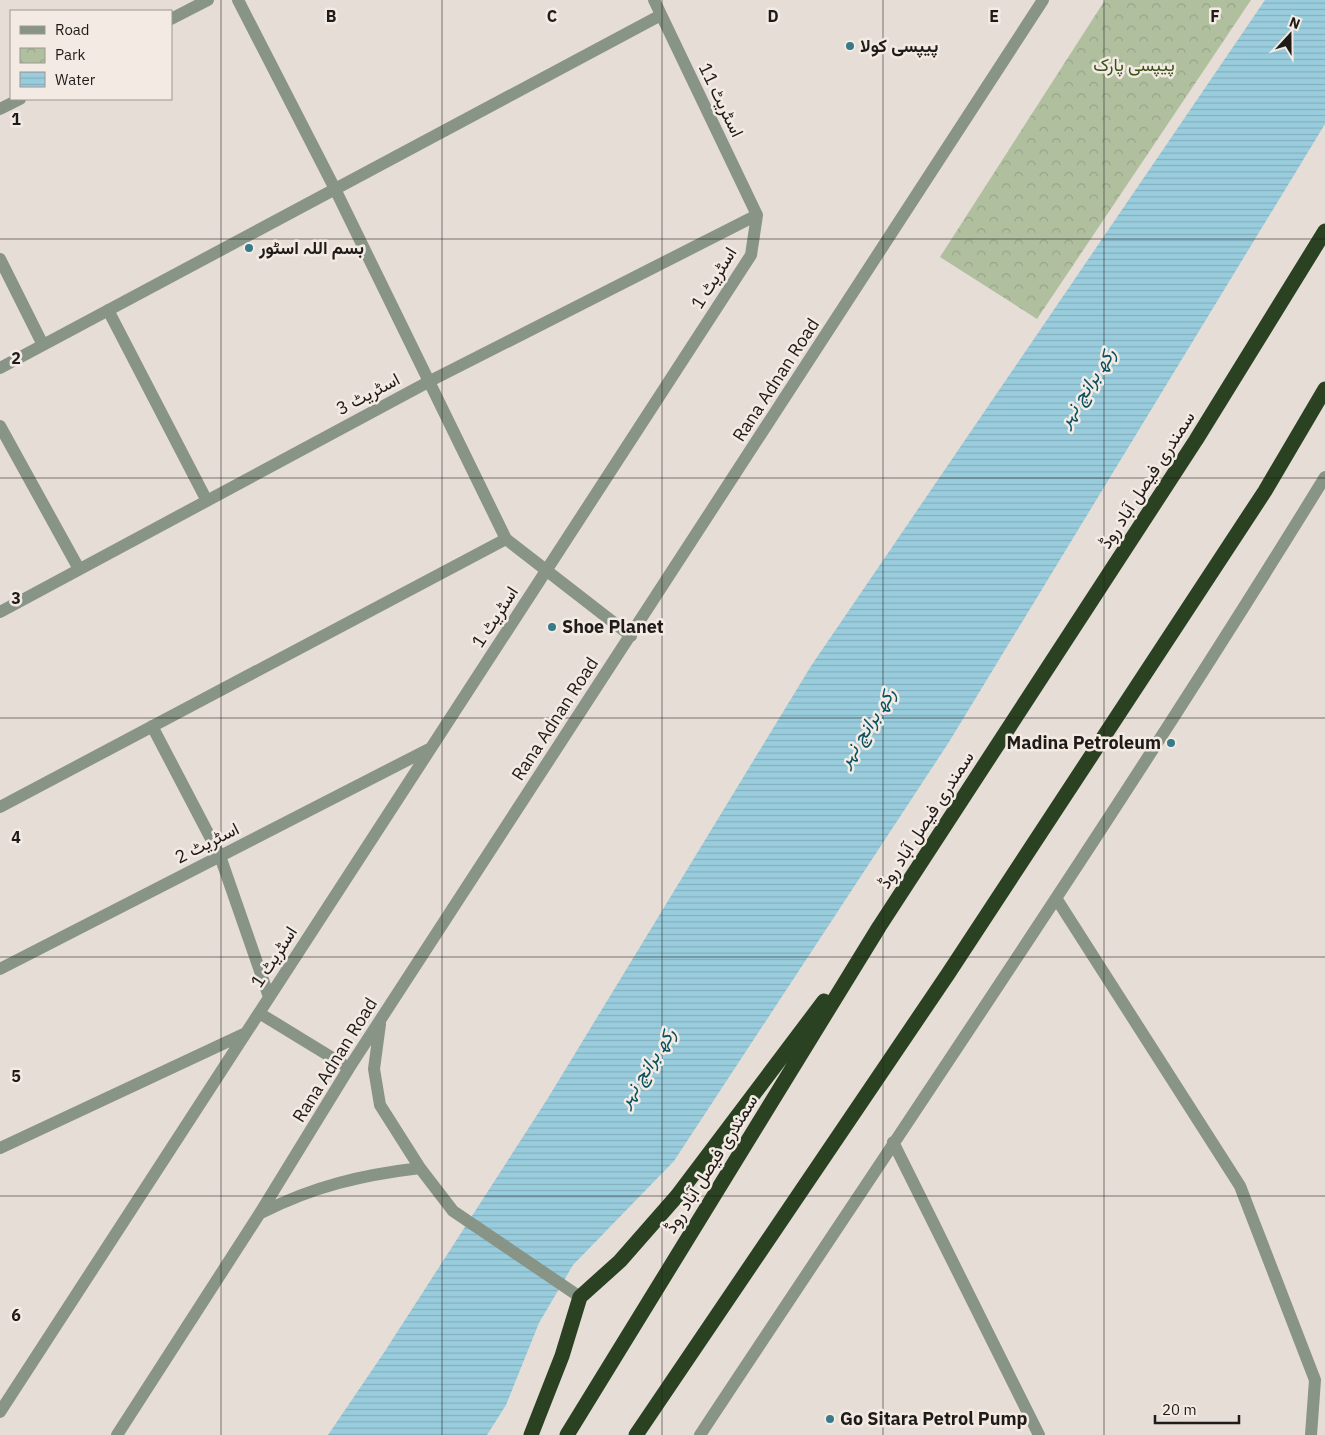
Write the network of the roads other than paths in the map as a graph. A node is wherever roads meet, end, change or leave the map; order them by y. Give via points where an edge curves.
1 (238, 0) edge
2 (654, 0) edge
3 (1043, 0) edge
4 (205, 1) edge
5 (661, 16) junction
6 (172, 18) edge
7 (16, 100) edge
8 (2, 103) edge
9 (335, 189) junction
10 (757, 215) junction
11 (1325, 231) edge
12 (0, 259) edge
13 (108, 310) junction
14 (43, 345) junction
15 (0, 368) edge
16 (430, 381) junction
17 (1325, 389) edge
18 (0, 426) edge
19 (1325, 477) edge
20 (207, 500) junction
21 (506, 539) junction
22 (79, 569) junction
23 (546, 570) junction
24 (0, 612) edge
25 (631, 636) junction
26 (152, 726) junction
27 (431, 748) junction
28 (0, 807) edge
29 (220, 856) junction
30 (1056, 898) junction
31 (879, 928) junction
32 (0, 969) edge
33 (269, 997) junction
34 (259, 1013) junction
35 (381, 1019) junction
36 (246, 1032) junction
37 (349, 1068) junction
38 (893, 1142) junction
39 (0, 1148) edge
40 (420, 1168) junction
41 (260, 1213) junction
42 (580, 1297) junction
43 (0, 1412) edge
44 (117, 1435) edge
45 (531, 1435) edge
46 (567, 1435) edge
47 (636, 1435) edge
48 (700, 1435) edge
49 (1040, 1435) edge
50 (1311, 1435) edge

1 - 9 street
2 - 5 street, اسٹریٹ 11
3 - 25 street, Rana Adnan Road
4 - 6 street
5 - 9 street
5 - 10 street, اسٹریٹ 11
7 - 8 street
9 - 13 street
9 - 16 street
10 - 16 street, اسٹریٹ 3
10 - 23 street, اسٹریٹ 1 via 751,255
11 - 31 highway, سمندری فیصل آباد روڈ via 1196,440
12 - 14 street
13 - 14 street
13 - 20 street
14 - 15 street
16 - 20 street, اسٹریٹ 3
16 - 21 street
17 - 47 highway via 1265,491 954,966
18 - 22 street
19 - 30 street via 1228,634
20 - 22 street, اسٹریٹ 3
21 - 23 street
21 - 26 street
22 - 24 street, اسٹریٹ 3
23 - 25 street
23 - 27 street, اسٹریٹ 1
25 - 35 street, Rana Adnan Road
26 - 28 street
26 - 29 street
27 - 29 street, اسٹریٹ 2
27 - 33 street, اسٹریٹ 1
29 - 32 street, اسٹریٹ 2
29 - 33 street
30 - 38 street
30 - 50 street via 1240,1186 1315,1380
31 - 42 highway via 676,1196 620,1261
31 - 46 highway, سمندری فیصل آباد روڈ
33 - 34 street, اسٹریٹ 1
34 - 36 street, اسٹریٹ 1
34 - 37 street
35 - 37 street, Rana Adnan Road
35 - 40 street via 374,1069 380,1105
36 - 39 street
36 - 43 street, اسٹریٹ 1
37 - 41 street, Rana Adnan Road
38 - 48 street
38 - 49 street
40 - 41 street via 356,1178 295,1196
40 - 42 street via 453,1211
41 - 44 street, Rana Adnan Road
42 - 45 highway via 562,1356

